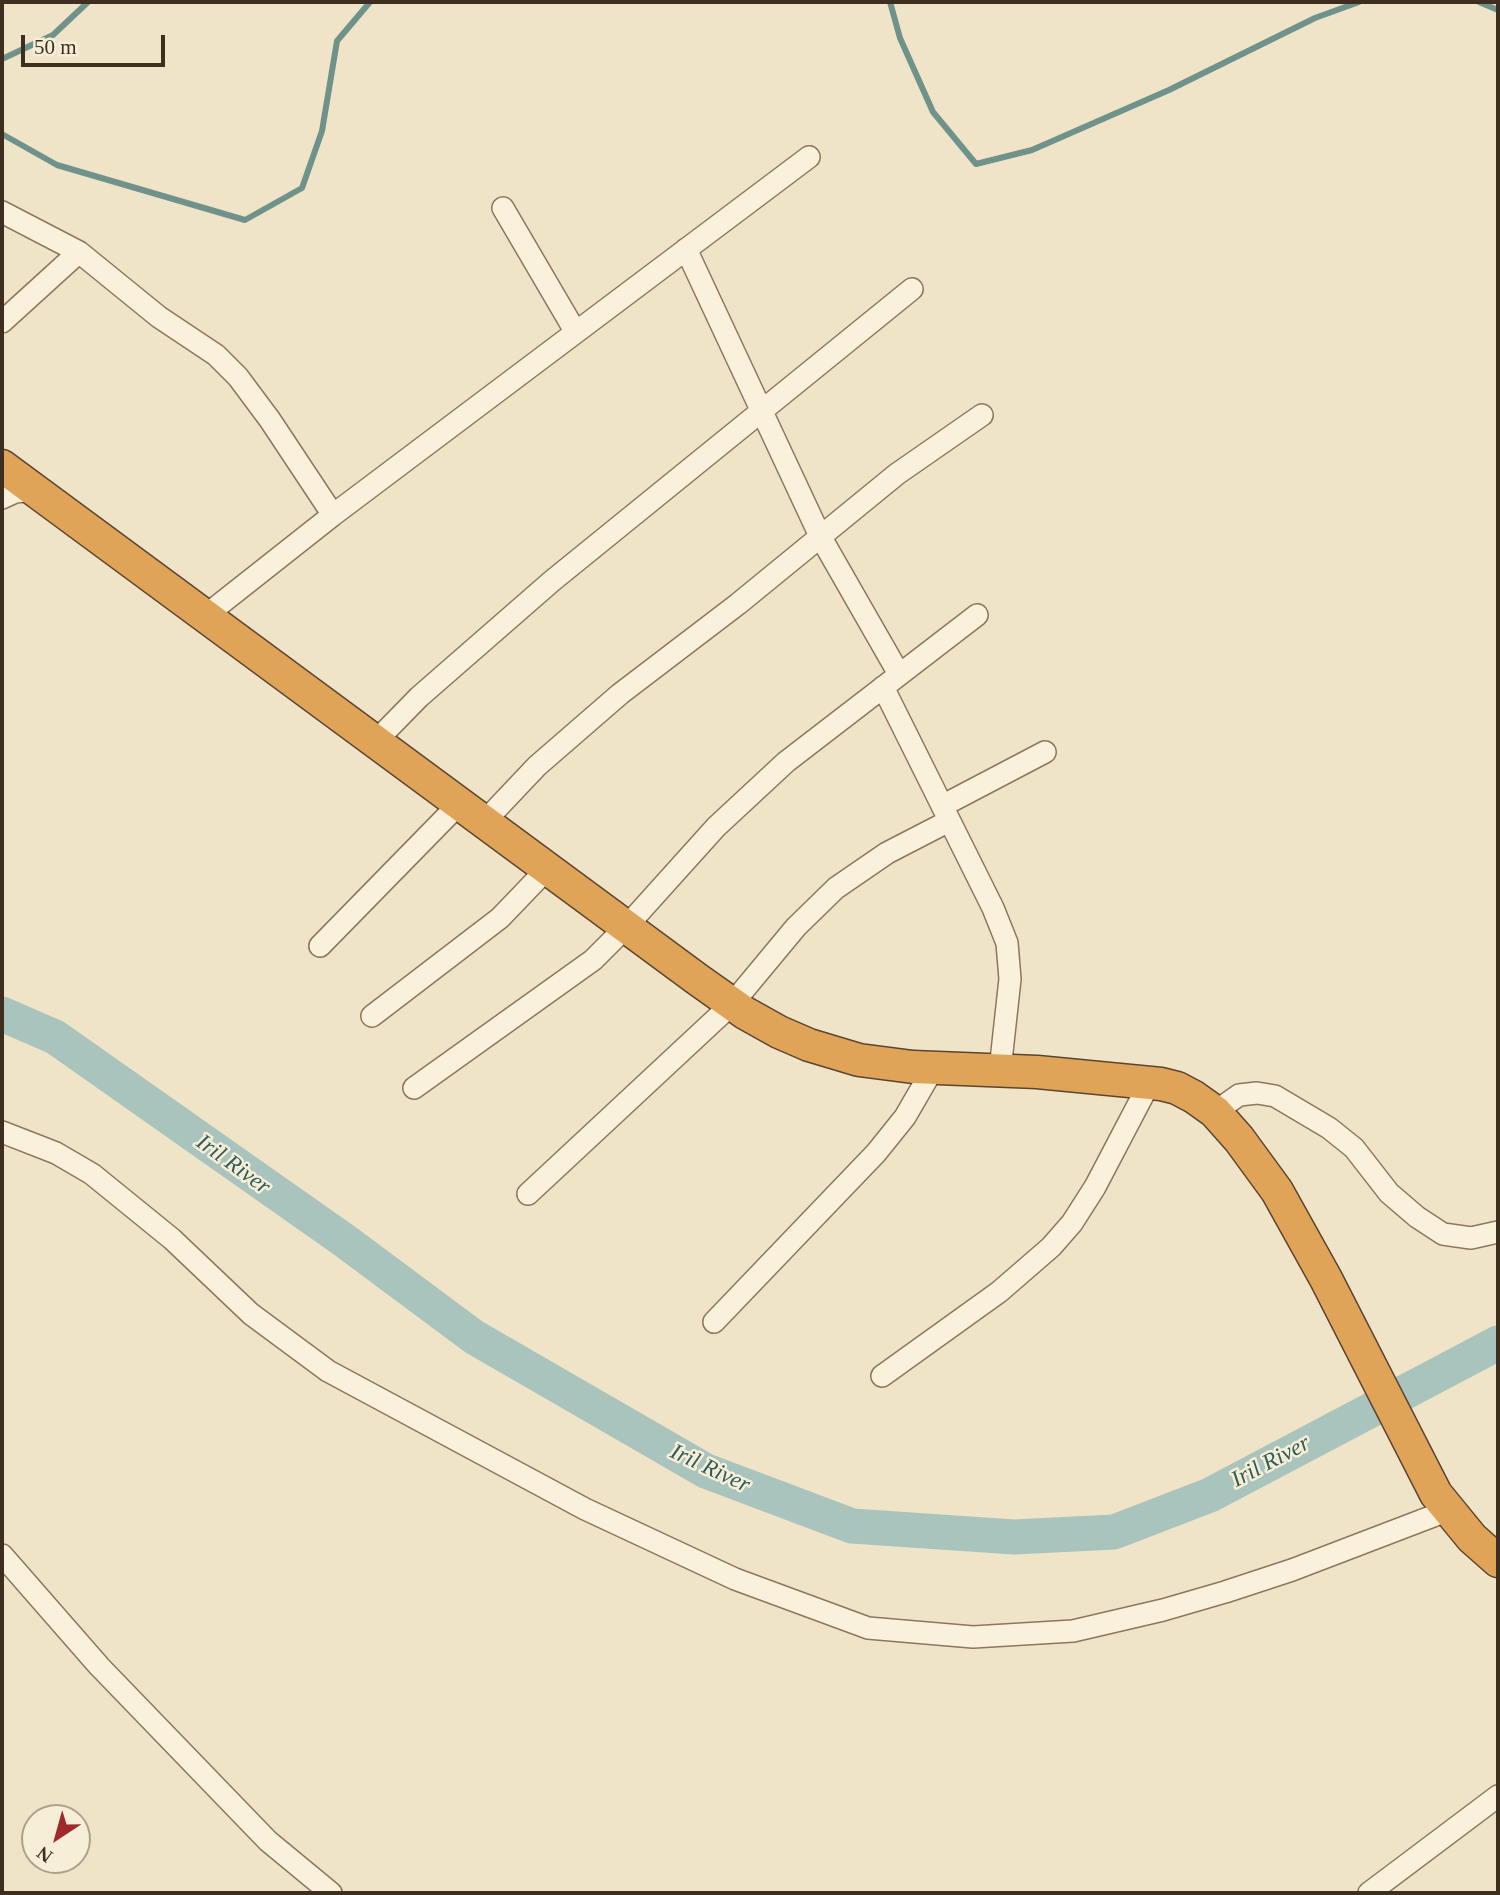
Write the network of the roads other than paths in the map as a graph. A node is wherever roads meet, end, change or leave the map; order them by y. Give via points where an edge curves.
1 (809, 157) dead end
2 (502, 208) dead end
3 (2, 212) edge
4 (685, 249) junction
5 (79, 252) junction
6 (912, 289) dead end
7 (2, 321) edge
8 (575, 331) junction
9 (761, 410) junction
10 (982, 415) dead end
11 (2, 466) edge
12 (35, 491) junction
13 (2, 498) edge
14 (333, 515) junction
15 (820, 536) junction
16 (977, 615) dead end
17 (205, 617) junction
18 (891, 680) junction
19 (375, 741) junction
20 (1045, 752) dead end
21 (459, 804) junction
22 (946, 814) junction
23 (484, 822) junction
24 (547, 869) junction
25 (626, 927) junction
26 (320, 946) dead end
27 (732, 1004) junction
28 (372, 1016) dead end
29 (934, 1067) junction
30 (1000, 1070) junction
31 (1150, 1082) junction
32 (414, 1088) dead end
33 (1215, 1112) junction
34 (2, 1132) edge
35 (528, 1194) dead end
36 (1498, 1232) edge
37 (715, 1322) dead end
38 (881, 1376) dead end
39 (1442, 1502) junction
40 (2, 1555) edge
41 (1498, 1561) edge
42 (1495, 1807) edge
43 (331, 1893) edge
44 (1369, 1893) edge

1 - 4 street
2 - 8 street
3 - 5 street
4 - 8 street
4 - 9 street
5 - 7 street
5 - 14 street via 159,317 216,355 238,377
6 - 9 street
8 - 14 street
9 - 15 street
9 - 19 street via 541,590
10 - 15 street via 897,474
11 - 12 highway
12 - 13 street
12 - 17 highway
14 - 17 street
15 - 18 street
15 - 23 street via 620,694 537,766
16 - 18 street
17 - 19 highway
18 - 22 street
18 - 25 street via 766,780 716,827
19 - 21 highway
20 - 22 street
21 - 23 highway
21 - 26 street
22 - 27 street via 836,888 796,927
22 - 30 street via 1007,943 1010,979
23 - 24 highway
24 - 25 highway
24 - 28 street via 500,918
25 - 27 highway
25 - 32 street via 593,960
27 - 29 highway via 779,1032 859,1060
27 - 35 street
29 - 30 highway
29 - 37 street via 905,1117 876,1153
30 - 31 highway
31 - 33 highway via 1177,1088
31 - 38 street via 1095,1187 1051,1247 999,1292
33 - 36 street via 1239,1095 1275,1096 1354,1148 1390,1193 1443,1234 1471,1238
33 - 39 highway via 1277,1191
34 - 39 street via 56,1153 93,1174 172,1239 251,1314 328,1371 598,1515 735,1579 868,1628 973,1637 1073,1631 1163,1610 1292,1570
39 - 41 highway
40 - 43 street via 183,1754 268,1841
42 - 44 street

